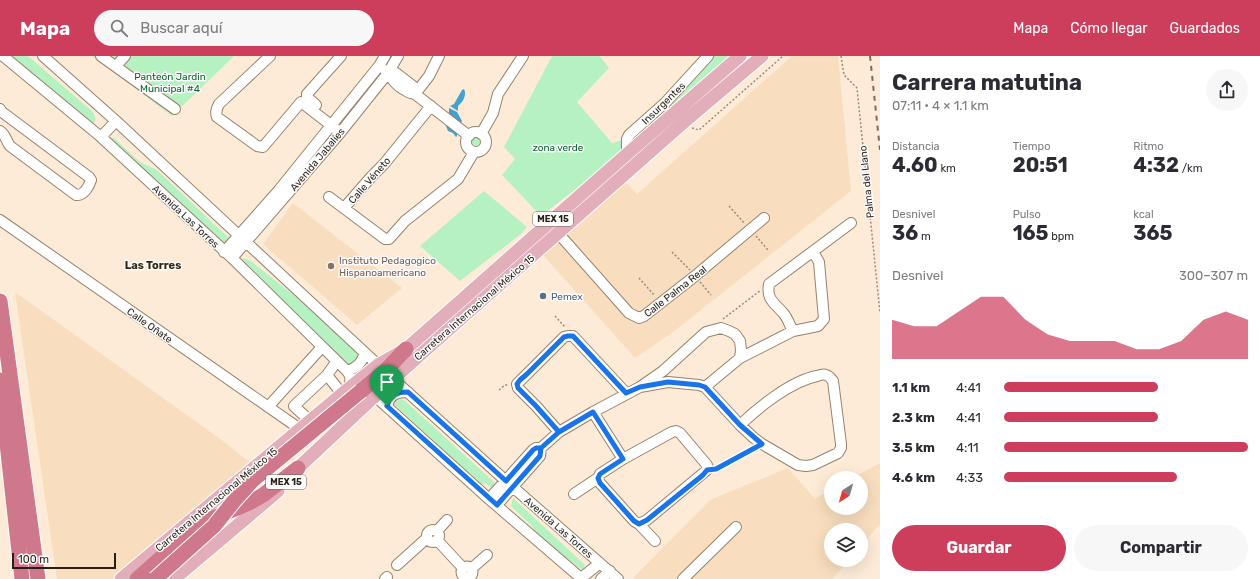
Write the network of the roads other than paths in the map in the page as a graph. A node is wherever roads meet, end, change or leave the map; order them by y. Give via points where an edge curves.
1 (3, 56) edge
2 (43, 56) edge
3 (102, 56) edge
4 (125, 56) edge
5 (270, 56) edge
6 (341, 56) edge
7 (385, 56) edge
8 (398, 56) edge
9 (439, 56) edge
10 (523, 56) edge
11 (740, 56) edge
12 (762, 56) edge
13 (706, 57) edge
14 (116, 66) junction
15 (379, 66) junction
16 (389, 74) junction
17 (415, 94) junction
18 (304, 100) junction
19 (431, 106) junction
20 (0, 109) edge
21 (174, 109) dead end
22 (116, 121) junction
23 (333, 123) junction
24 (0, 130) edge
25 (342, 130) junction
26 (466, 133) junction
27 (481, 134) junction
28 (101, 137) junction
29 (474, 152) junction
30 (627, 154) junction
31 (329, 197) dead end
32 (344, 208) junction
33 (764, 218) dead end
34 (0, 220) edge
35 (851, 223) dead end
36 (558, 233) junction
37 (242, 239) junction
38 (813, 252) junction
39 (228, 255) junction
40 (0, 301) edge
41 (794, 331) junction
42 (322, 347) junction
43 (406, 349) junction
44 (364, 352) junction
45 (740, 358) junction
46 (337, 361) junction
47 (378, 365) junction
48 (347, 371) junction
49 (663, 371) junction
50 (327, 375) junction
51 (393, 379) junction
52 (0, 380) edge
53 (668, 382) junction
54 (640, 387) junction
55 (705, 387) junction
56 (358, 390) junction
57 (408, 392) junction
58 (626, 393) junction
59 (280, 394) junction
60 (294, 406) junction
61 (387, 406) junction
62 (268, 407) junction
63 (593, 412) junction
64 (310, 421) junction
65 (740, 425) junction
66 (300, 430) junction
67 (559, 432) junction
68 (4, 439) edge
69 (623, 459) junction
70 (298, 468) junction
71 (598, 478) junction
72 (509, 484) junction
73 (574, 494) dead end
74 (493, 502) junction
75 (447, 520) dead end
76 (639, 524) junction
77 (736, 527) dead end
78 (434, 536) junction
79 (655, 541) dead end
80 (487, 555) dead end
81 (600, 563) junction
82 (397, 565) dead end
83 (610, 571) junction
84 (467, 575) edge
85 (18, 579) edge
86 (22, 579) edge
87 (38, 579) edge
88 (121, 579) edge
89 (137, 579) edge
90 (155, 579) edge
91 (174, 579) edge
92 (581, 579) edge
93 (600, 579) edge
94 (618, 579) edge
95 (683, 579) edge

1 - 28 street, Avenida Las Torres
2 - 22 street
3 - 14 street
4 - 14 street
5 - 18 street via 220,104 217,108 217,117 257,146 263,147
6 - 18 street
7 - 15 street, Avenida Jabalíes
8 - 16 street, Avenida Jabalíes
9 - 17 street via 430,76
10 - 27 street via 498,94 493,113
11 - 30 main road, Carretera Internacional México 15 / MEX 15
12 - 36 main road, Carretera Internacional México 15 / MEX 15
13 - 30 street, Insurgentes via 665,102 629,135
14 - 21 street
15 - 16 street
15 - 23 street, Avenida Jabalíes
16 - 17 street via 392,80
16 - 25 street, Avenida Jabalíes
17 - 19 street
18 - 23 street
19 - 26 street
19 - 32 street, Calle Véneto
20 - 24 street via 90,177 90,183 82,194 76,195 10,146
22 - 28 street
22 - 37 street
23 - 25 street
23 - 37 street, Avenida Jabalíes
25 - 37 street, Avenida Jabalíes
26 - 27 street
26 - 29 street via 467,145
27 - 29 street via 486,141 485,147
28 - 39 street, Avenida Las Torres
29 - 32 street, Calle Véneto via 458,179 405,221 389,239 385,239
30 - 43 main road, Carretera Internacional México 15 / MEX 15
31 - 32 street
33 - 36 street, Calle Palma Real via 662,303 639,318 629,313
34 - 62 street, Calle Oñate
35 - 38 street, Palma del Llano
36 - 51 main road, Carretera Internacional México 15 / MEX 15
37 - 39 street, Avenida Jabalíes
37 - 44 street
38 - 41 street via 819,262 824,319 818,326
38 - 41 street, Palma del Llano via 769,284 770,297
39 - 42 street, Avenida Las Torres
40 - 87 highway
41 - 45 street
42 - 46 street, Avenida Las Torres
42 - 59 street
43 - 47 main road, Carretera Internacional México 15 / MEX 15
43 - 56 highway, MEX 15 via 384,372
44 - 47 street
44 - 48 street via 364,356 354,369
45 - 49 street via 740,341 730,330 721,328 706,332
45 - 55 street
46 - 48 street, Avenida Las Torres
46 - 50 street
47 - 56 main road, Carretera Internacional México 15 / MEX 15
48 - 56 street
49 - 53 street via 663,377
49 - 54 street
50 - 56 street
50 - 60 street
51 - 56 main road, Carretera Internacional México 15 / MEX 15
51 - 57 street, Avenida Las Torres
52 - 68 highway
53 - 54 street
53 - 55 street
54 - 58 street
55 - 65 street
56 - 61 street
56 - 64 main road, Carretera Internacional México 15 / MEX 15
56 - 70 main road, Carretera Internacional México 15 / MEX 15
56 - 90 highway, MEX 15, bridge via 253,480 214,526
57 - 61 street via 394,395
57 - 72 street, Avenida Las Torres
58 - 63 street
58 - 67 street via 573,336 564,337 517,384
59 - 60 street
59 - 62 street
60 - 64 street
61 - 74 street
62 - 66 street, Calle Oñate
63 - 67 street
63 - 69 street
64 - 66 main road, Carretera Internacional México 15 / MEX 15
65 - 65 street via 791,386 825,374 833,381 842,444 838,453 813,465 798,465 762,444
66 - 88 main road, Carretera Internacional México 15 / MEX 15
67 - 72 street via 541,448 540,456
68 - 85 highway
68 - 86 highway
69 - 71 street
69 - 76 street via 676,431 707,465 703,475
70 - 89 highway via 263,495 206,521
70 - 91 main road, Carretera Internacional México 15 / MEX 15 via 278,492
71 - 73 street
71 - 76 street
72 - 74 street
72 - 81 street, Avenida Las Torres
74 - 92 street
75 - 78 street
76 - 79 street
77 - 95 street
78 - 82 street
78 - 84 street
80 - 84 street
81 - 83 street, Avenida Las Torres
81 - 92 street
83 - 93 street
83 - 94 street, Avenida Las Torres

